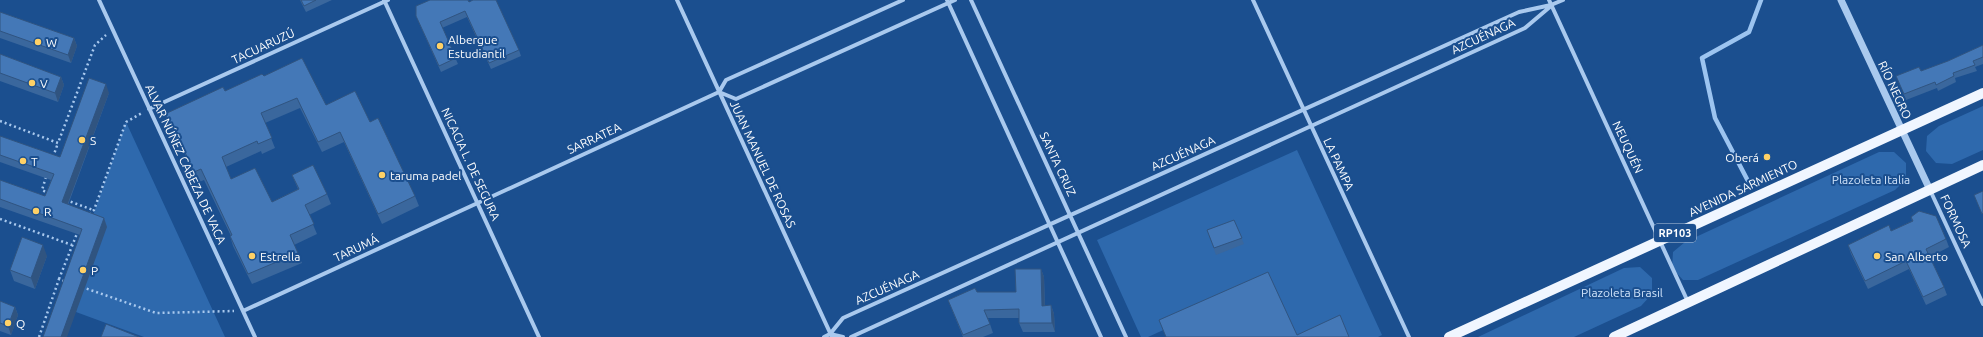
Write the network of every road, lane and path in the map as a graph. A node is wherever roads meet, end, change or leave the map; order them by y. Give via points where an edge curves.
1 (99, 0) edge
2 (386, 0) edge
3 (677, 0) edge
4 (903, 0) edge
5 (955, 0) edge
6 (971, 0) edge
7 (1253, 0) edge
8 (1549, 0) edge
9 (1563, 0) edge
10 (1841, 0) edge
11 (948, 2) edge
12 (1551, 5) junction
13 (112, 29) junction
14 (719, 92) junction
15 (1983, 93) edge
16 (149, 109) junction
17 (1303, 110) junction
18 (0, 120) edge
19 (1311, 126) junction
20 (1902, 130) junction
21 (58, 144) junction
22 (51, 164) edge
23 (1983, 165) edge
24 (49, 170) edge
25 (1930, 190) junction
26 (49, 193) edge
27 (64, 199) edge
28 (477, 203) junction
29 (94, 210) junction
30 (1070, 215) junction
31 (0, 219) edge
32 (83, 219) edge
33 (80, 225) edge
34 (1050, 225) junction
35 (1078, 233) junction
36 (1660, 240) junction
37 (1058, 242) junction
38 (72, 245) junction
39 (59, 279) junction
40 (74, 284) edge
41 (81, 287) edge
42 (1688, 302) junction
43 (1983, 304) edge
44 (243, 311) junction
45 (831, 336) edge
46 (38, 337) edge
47 (255, 337) edge
48 (539, 337) edge
49 (824, 337) edge
50 (843, 337) edge
51 (851, 337) edge
52 (1101, 337) edge
53 (1126, 337) edge
54 (1409, 337) edge
55 (1449, 337) edge
56 (1614, 337) edge

1 - 13 street, ALVAR NÚÑEZ CABEZA DE VACA
2 - 16 street, TACUARUZÚ
2 - 28 street, NICACIA L. DE SEGURA
3 - 14 street, JUAN MANUEL DE ROSAS
4 - 14 street, SARRATEA via 726,80
5 - 11 street
6 - 30 street, SANTA CRUZ
7 - 17 street, LA PAMPA
8 - 12 street, NEUQUÉN
9 - 12 street, AZCUÉNAGA
10 - 20 street, RÍO NEGRO
11 - 14 street via 736,100
11 - 34 street
12 - 17 street, AZCUÉNAGA via 1520,12
12 - 19 street, AZCUÉNAGA via 1525,28
12 - 36 street, NEUQUÉN
13 - 16 street, ALVAR NÚÑEZ CABEZA DE VACA
13 - 21 path via 95,45
14 - 28 street, SARRATEA
14 - 45 street, JUAN MANUEL DE ROSAS
15 - 20 main road, AVENIDA SARMIENTO / RP103
16 - 29 path via 126,122
16 - 44 street, ALVAR NÚÑEZ CABEZA DE VACA
17 - 19 street, LA PAMPA
17 - 30 street, AZCUÉNAGA
18 - 21 path
19 - 35 street, AZCUÉNAGA
19 - 54 street, LA PAMPA
20 - 25 street, RÍO NEGRO
20 - 36 main road, AVENIDA SARMIENTO / RP103
21 - 22 path
23 - 25 main road
24 - 26 path via 42,190
25 - 42 main road
25 - 43 street, FORMOSA
27 - 29 path
28 - 44 street, TARUMÁ
28 - 48 street, NICACIA L. DE SEGURA
29 - 32 path
30 - 34 street, AZCUÉNAGA
30 - 35 street, SANTA CRUZ
31 - 38 path
33 - 38 path
34 - 37 street
34 - 45 street, AZCUÉNAGA via 843,318
35 - 37 street, AZCUÉNAGA
35 - 53 street, SANTA CRUZ
36 - 42 street, NEUQUÉN
36 - 55 main road, AVENIDA SARMIENTO / RP103
37 - 51 street, AZCUÉNAGA
37 - 52 street
38 - 39 path
39 - 40 path
39 - 46 path
41 - 44 path via 156,313
42 - 56 main road
44 - 47 street, ALVAR NÚÑEZ CABEZA DE VACA
45 - 49 street, AZCUÉNAGA
45 - 50 street

